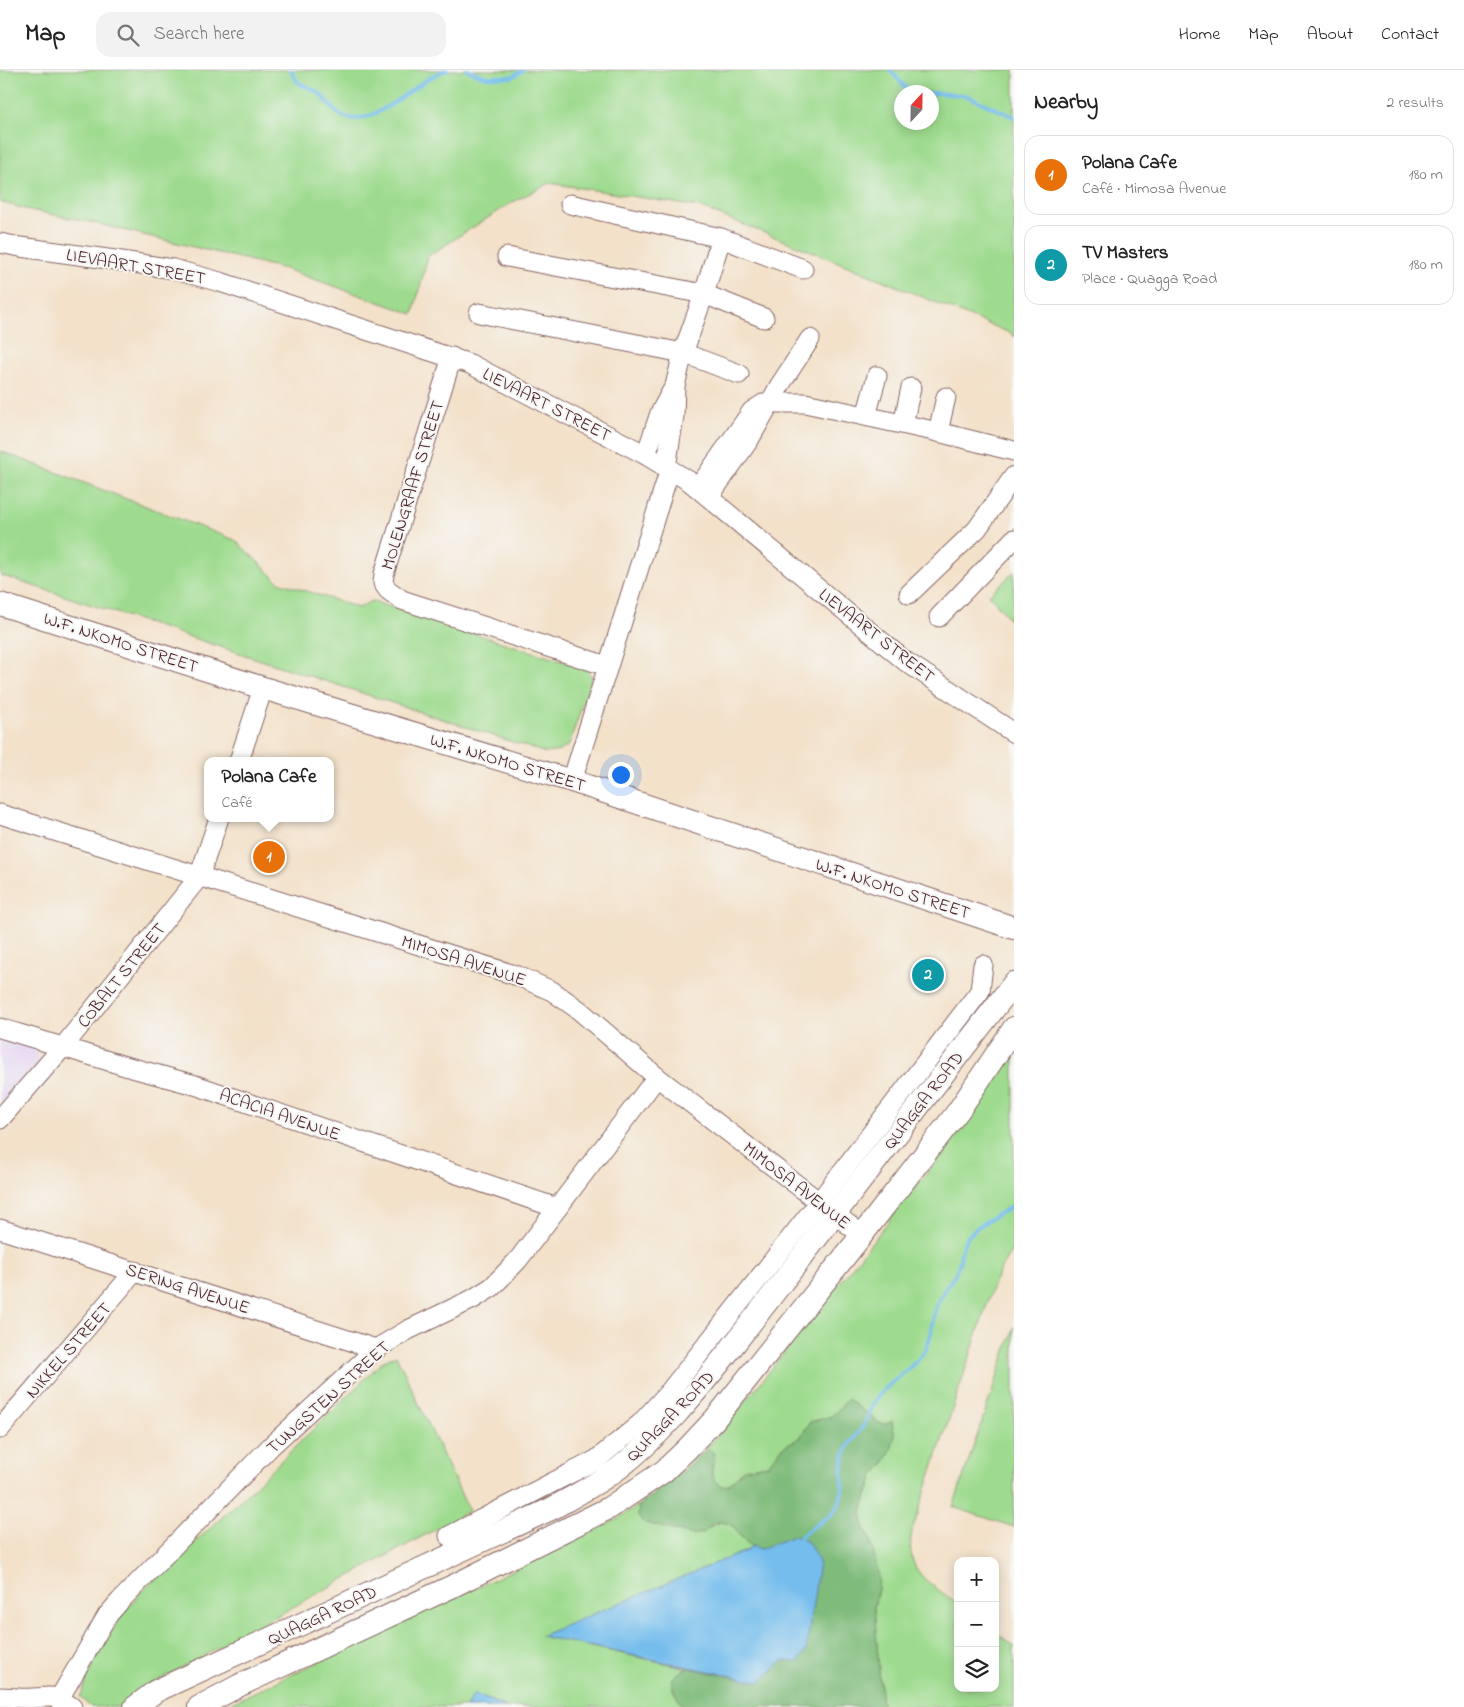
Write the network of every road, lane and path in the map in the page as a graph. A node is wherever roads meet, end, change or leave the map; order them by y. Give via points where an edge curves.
1 (570, 204) dead end
2 (721, 238) junction
3 (0, 243) edge
4 (507, 257) dead end
5 (803, 269) dead end
6 (704, 294) junction
7 (479, 313) dead end
8 (764, 318) dead end
9 (810, 339) dead end
10 (683, 353) junction
11 (452, 357) junction
12 (739, 374) dead end
13 (878, 376) dead end
14 (675, 386) junction
15 (911, 388) dead end
16 (946, 397) dead end
17 (771, 403) junction
18 (866, 416) junction
19 (903, 424) junction
20 (938, 432) junction
21 (1014, 451) edge
22 (646, 455) junction
23 (668, 468) junction
24 (1014, 476) edge
25 (704, 493) junction
26 (1014, 539) edge
27 (909, 594) dead end
28 (0, 604) edge
29 (939, 617) dead end
30 (607, 666) junction
31 (264, 688) junction
32 (1014, 733) edge
33 (240, 757) edge
34 (572, 781) junction
35 (0, 814) edge
36 (218, 822) edge
37 (199, 877) junction
38 (1010, 921) edge
39 (1014, 942) edge
40 (983, 965) dead end
41 (1014, 983) edge
42 (0, 1028) edge
43 (1014, 1028) edge
44 (63, 1047) junction
45 (658, 1078) junction
46 (0, 1119) edge
47 (557, 1208) junction
48 (827, 1208) junction
49 (0, 1229) edge
50 (862, 1235) junction
51 (135, 1272) junction
52 (376, 1349) junction
53 (0, 1429) edge
54 (449, 1536) dead end
55 (0, 1697) edge
56 (51, 1703) edge
57 (135, 1707) edge
58 (199, 1707) edge

1 - 2 street
2 - 5 street
2 - 6 street
3 - 11 street, LIEVAART STREET via 173,269
4 - 6 street
6 - 8 street
6 - 10 street
7 - 10 street
9 - 17 street
10 - 12 street
10 - 14 street
11 - 22 street, LIEVAART STREET
11 - 30 street, MOLENGRAAF STREET via 383,583 402,600
13 - 18 street
14 - 22 street via 660,413
14 - 23 street
15 - 19 street
16 - 20 street
17 - 18 street via 805,403
17 - 25 street via 752,411
18 - 19 street
19 - 20 street
20 - 21 street
22 - 23 street, LIEVAART STREET
23 - 25 street, LIEVAART STREET
23 - 30 street
24 - 27 street via 977,529
25 - 32 street, LIEVAART STREET via 905,661
26 - 29 street
28 - 31 main road, W.F. NKOMO STREET
30 - 34 street
31 - 33 street
31 - 34 main road, W.F. NKOMO STREET
34 - 38 main road, W.F. NKOMO STREET via 972,914
35 - 37 street, MIMOSA AVENUE
36 - 37 street, COBALT STREET
37 - 44 street, COBALT STREET
37 - 45 street, MIMOSA AVENUE via 518,976 552,991 579,1010
38 - 39 main road
40 - 48 street, QUAGGA ROAD via 980,991
41 - 48 main road, QUAGGA ROAD
42 - 44 street, ACACIA AVENUE
43 - 50 main road, QUAGGA ROAD via 959,1110
44 - 46 street, COBALT STREET
44 - 47 street, ACACIA AVENUE via 195,1085
45 - 47 street, TUNGSTEN STREET
45 - 48 street, MIMOSA AVENUE
47 - 52 street, TUNGSTEN STREET via 518,1260 492,1287
48 - 50 street, MIMOSA AVENUE
48 - 54 street, QUAGGA ROAD via 641,1423 596,1460
48 - 57 main road, QUAGGA ROAD via 690,1400 640,1451 601,1481 553,1508 156,1691
49 - 51 street, SERING AVENUE
50 - 58 main road, QUAGGA ROAD via 715,1419 664,1471 609,1508
51 - 52 street, SERING AVENUE
51 - 53 street, NIKKEL STREET
52 - 56 street, TUNGSTEN STREET via 271,1446 132,1586 107,1616
55 - 56 street

